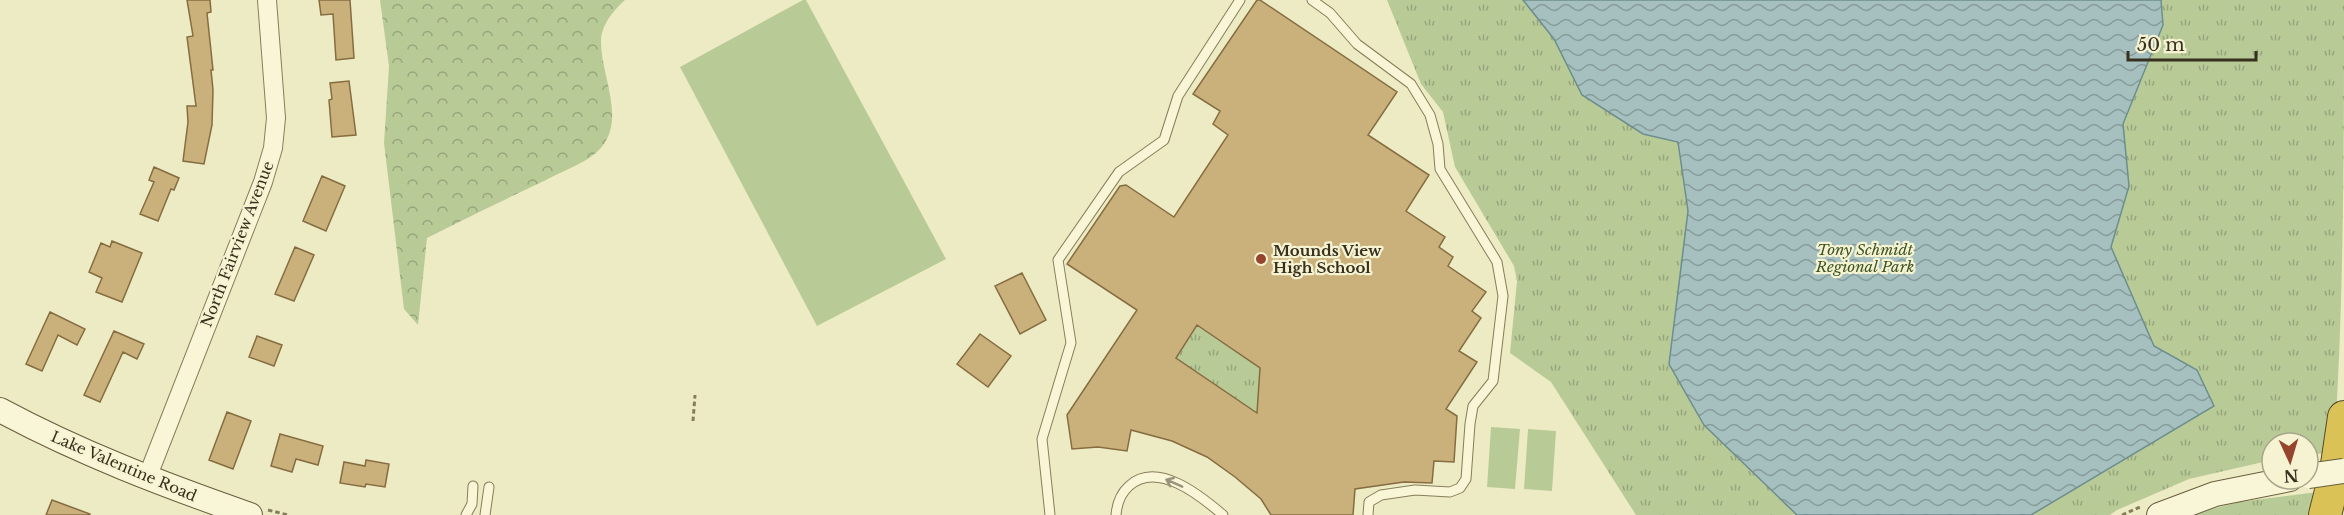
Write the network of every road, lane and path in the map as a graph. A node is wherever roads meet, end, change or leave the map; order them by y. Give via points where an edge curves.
1 (267, 0) edge
2 (1240, 0) edge
3 (1312, 0) edge
4 (695, 395) dead end
5 (0, 410) edge
6 (2344, 417) edge
7 (693, 421) dead end
8 (2344, 471) edge
9 (2320, 474) edge
10 (147, 478) junction
11 (2260, 485) edge
12 (473, 486) dead end
13 (489, 487) dead end
14 (250, 515) edge
15 (466, 515) edge
16 (485, 515) edge
17 (1050, 515) edge
18 (1116, 515) edge
19 (1223, 515) edge
20 (1368, 515) edge
21 (2158, 515) edge
22 (2325, 515) edge

1 - 10 street, North Fairview Avenue via 276,118 273,148
2 - 17 lane via 1178,96 1164,140 1119,172 1058,260 1071,343 1042,439
3 - 20 lane via 1330,13 1357,44 1411,84 1430,115 1440,168 1497,262 1503,296 1492,381 1473,406 1466,479 1460,488 1450,492 1415,490 1374,497 1369,502
4 - 7 path
5 - 10 street, Lake Valentine Road
6 - 22 highway
8 - 9 street, bridge
10 - 14 street, Lake Valentine Road
11 - 21 street via 2215,494
12 - 15 lane via 472,504
13 - 16 lane
19 -> 18 lane via 1174,481 1156,477 1133,483 1124,491

